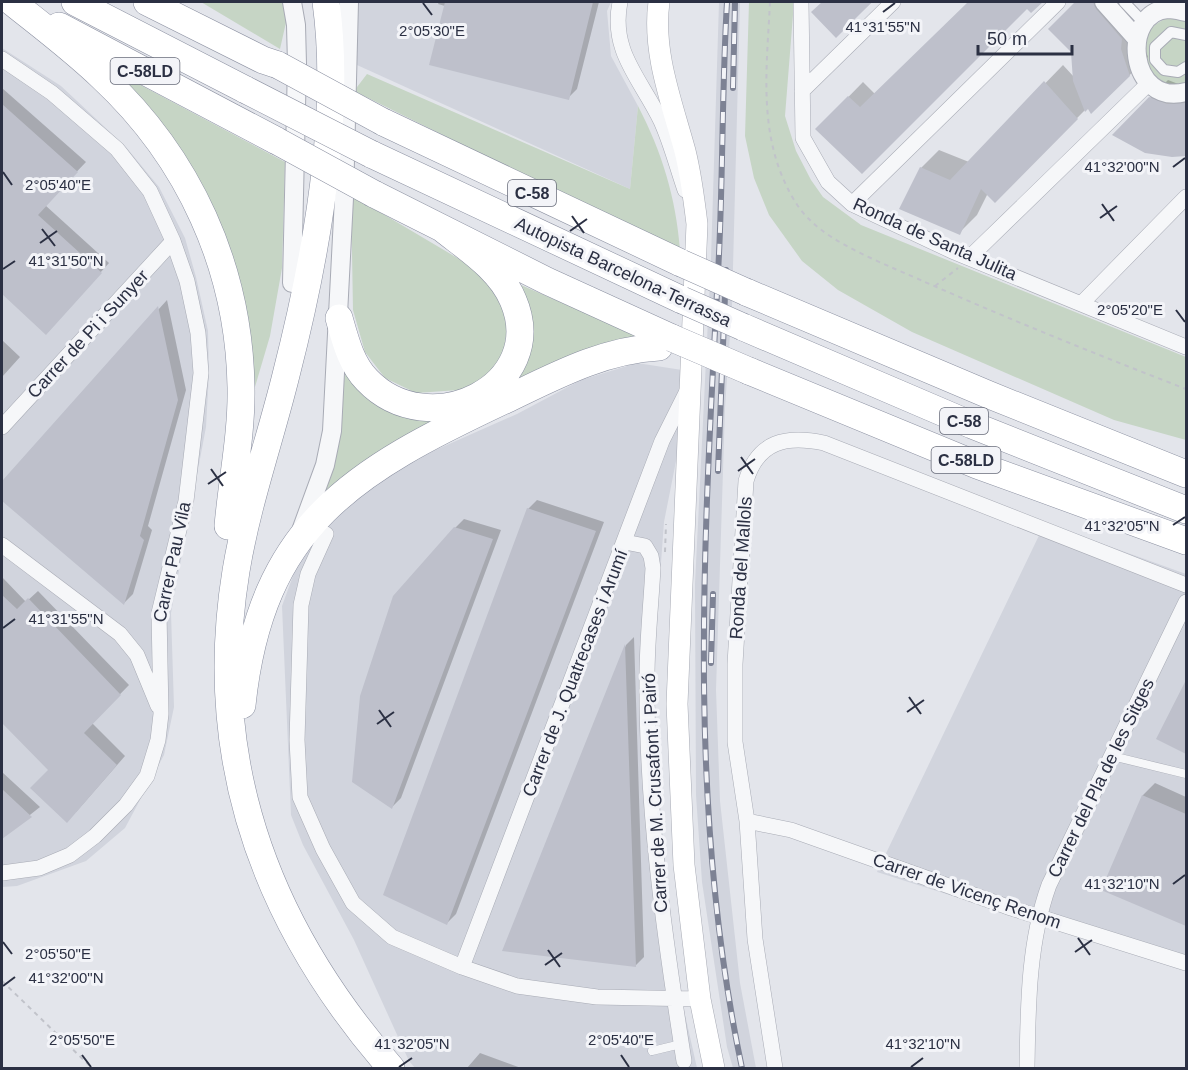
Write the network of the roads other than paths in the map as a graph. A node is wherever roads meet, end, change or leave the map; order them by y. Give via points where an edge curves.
1 (13, 2) edge
2 (75, 2) edge
3 (147, 2) edge
4 (184, 2) edge
5 (292, 2) edge
6 (309, 2) edge
7 (326, 2) edge
8 (349, 2) edge
9 (620, 2) edge
10 (659, 2) edge
11 (801, 2) edge
12 (893, 2) edge
13 (1058, 2) edge
14 (1104, 2) edge
15 (1124, 2) edge
16 (1186, 12) edge
17 (1149, 25) edge
18 (1171, 32) junction
19 (1186, 35) edge
20 (267, 58) junction
21 (2, 59) edge
22 (1182, 69) edge
23 (1149, 83) junction
24 (802, 91) junction
25 (1184, 93) edge
26 (1186, 197) edge
27 (852, 204) junction
28 (697, 224) junction
29 (443, 229) junction
30 (173, 241) junction
31 (969, 258) junction
32 (292, 283) junction
33 (1082, 303) junction
34 (339, 318) junction
35 (666, 342) junction
36 (1186, 347) edge
37 (692, 382) junction
38 (2, 427) edge
39 (1186, 474) edge
40 (1186, 510) edge
41 (228, 526) junction
42 (326, 534) dead end
43 (1186, 541) edge
44 (625, 542) junction
45 (296, 544) junction
46 (2, 545) edge
47 (1186, 585) edge
48 (1186, 602) edge
49 (161, 714) junction
50 (1112, 756) junction
51 (237, 766) junction
52 (1186, 774) edge
53 (747, 821) junction
54 (2, 873) edge
55 (1041, 917) junction
56 (1186, 963) edge
57 (462, 967) junction
58 (700, 999) junction
59 (674, 1000) junction
60 (681, 1044) junction
61 (652, 1051) dead end
62 (684, 1061) dead end
63 (370, 1068) edge
64 (392, 1068) edge
65 (714, 1068) edge
66 (775, 1068) edge
67 (1027, 1068) edge

1 - 29 highway, C-58LD, bridge
1 - 41 highway via 135,110 172,160 206,220 229,289 240,358 239,420
2 - 40 highway, Autopista Barcelona-Terrassa / C-58, bridge via 372,154 682,300 972,425
3 - 20 highway, Autopista Barcelona-Terrassa / C-58
4 - 20 highway
5 - 32 street via 297,64
6 - 32 highway via 312,127 308,184
7 - 51 highway via 330,26 328,123 317,233 286,376 236,568 230,614 228,697
8 - 34 street
9 - 28 street via 618,33 622,53 668,136
10 - 28 main road via 663,69 693,189
11 - 24 street, Ronda de Santa Julita
12 - 24 street
13 - 27 street
14 - 17 street
15 - 17 street
16 - 17 street
17 - 18 street
17 - 18 street
17 - 22 street via 1155,60 1164,70
17 - 23 street via 1136,59
18 - 19 street
20 - 39 highway, Autopista Barcelona-Terrassa / C-58, bridge via 383,122 681,263
21 - 30 street, Carrer Pau Vila via 52,93 117,149 150,191
22 - 25 street
23 - 25 street via 1171,93
23 - 31 street
24 - 27 street, Ronda de Santa Julita via 802,138 828,182
26 - 33 street
27 - 31 street, Ronda de Santa Julita
28 - 37 main road
29 - 34 highway via 494,272 513,299 519,335 515,356 500,380 486,392 456,406 431,409 391,399 367,380 351,355
29 - 35 highway, C-58LD
30 - 38 street, Carrer de Pi i Sunyer
30 - 49 street, Carrer Pau Vila via 187,281 201,373 186,501 159,613
31 - 33 street, Ronda de Santa Julita
32 - 41 highway
33 - 36 street, Ronda de Santa Julita
34 - 45 street via 332,430 325,465
35 - 43 highway, C-58LD, bridge via 697,349 977,465
35 - 45 highway via 598,358 390,458 350,486
37 - 44 street, Carrer de J. Quatrecases i Arumí via 662,441
37 - 58 main road via 677,704 682,838
41 - 63 highway via 211,658 214,730 226,801 244,861 277,936 312,996
42 - 57 street via 308,574 301,605 297,740 300,797 322,849 353,903 392,936
44 - 57 street, Carrer de J. Quatrecases i Arumí
44 - 59 street, Carrer de M. Crusafont i Pairó via 645,546 653,568 647,677 649,756 659,901
45 - 51 highway via 274,580 252,642
46 - 49 street via 120,634 140,662
47 - 53 street, Ronda del Mallols via 824,443 800,438 764,450 751,464 746,481 735,663 735,742
48 - 50 street, Carrer del Pla de les Sitges
49 - 54 street, Carrer Pau Vila via 147,776 126,805 95,836 70,855 39,868
50 - 52 lane
50 - 55 street, Carrer del Pla de les Sitges via 1049,885
51 - 64 highway via 260,853 292,928 339,1005
53 - 55 street, Carrer de Vicenç Renom via 791,830
53 - 66 street, Ronda del Mallols via 755,939
55 - 56 street, Carrer de Vicenç Renom
55 - 67 street, Carrer del Pla de les Sitges via 1029,984
57 - 59 street via 517,986 597,997
58 - 59 street
58 - 65 main road
59 - 60 street, Carrer de M. Crusafont i Pairó
60 - 61 lane
60 - 62 street, Carrer de M. Crusafont i Pairó

